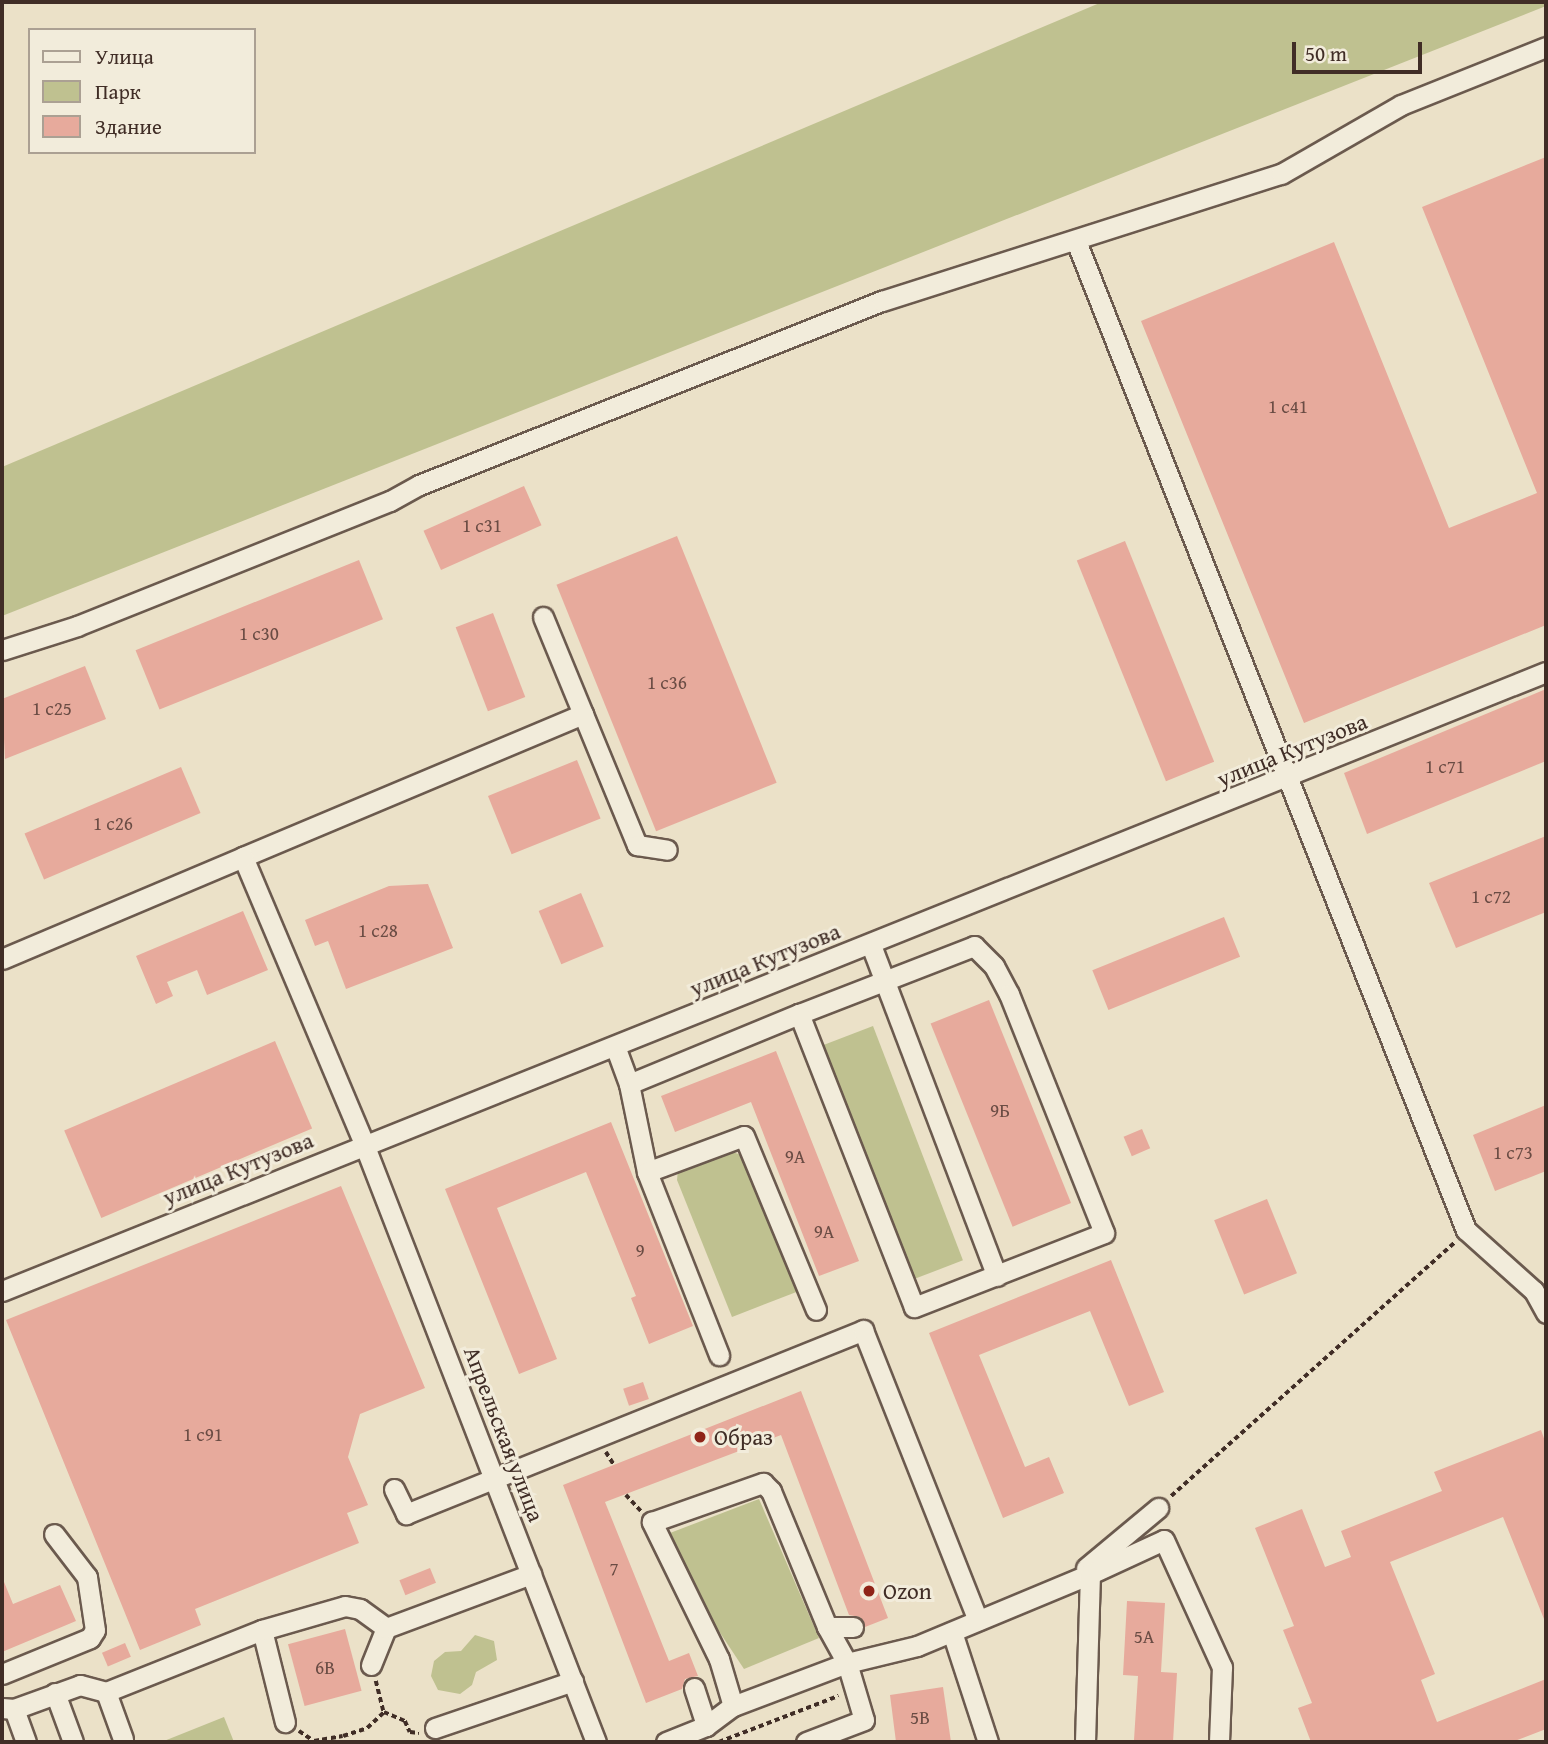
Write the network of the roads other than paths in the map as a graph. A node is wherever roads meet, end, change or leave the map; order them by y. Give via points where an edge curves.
1 (1546, 47) edge
2 (1076, 241) junction
3 (543, 617) dead end
4 (2, 650) edge
5 (1546, 672) edge
6 (583, 714) junction
7 (1291, 777) junction
8 (667, 850) dead end
9 (243, 857) junction
10 (871, 945) junction
11 (2, 959) edge
12 (885, 981) junction
13 (799, 1014) junction
14 (615, 1046) junction
15 (629, 1084) junction
16 (364, 1144) junction
17 (647, 1172) junction
18 (997, 1276) junction
19 (2, 1291) edge
20 (816, 1310) dead end
21 (1546, 1313) edge
22 (719, 1355) dead end
23 (495, 1478) junction
24 (394, 1489) dead end
25 (1158, 1508) road end
26 (54, 1534) dead end
27 (531, 1574) junction
28 (1090, 1574) junction
29 (1065, 1585) junction
30 (978, 1620) junction
31 (853, 1627) dead end
32 (386, 1628) junction
33 (827, 1628) junction
34 (262, 1630) junction
35 (951, 1632) junction
36 (847, 1662) junction
37 (371, 1665) road end
38 (2, 1674) edge
39 (572, 1681) junction
40 (694, 1688) dead end
41 (106, 1692) junction
42 (55, 1693) junction
43 (733, 1706) junction
44 (8, 1709) edge
45 (285, 1723) road end
46 (706, 1726) junction
47 (428, 1730) road end
48 (123, 1739) dead end
49 (26, 1742) edge
50 (73, 1742) edge
51 (596, 1742) edge
52 (666, 1742) edge
53 (806, 1742) edge
54 (988, 1742) edge
55 (1085, 1742) edge
56 (1219, 1742) edge

1 - 2 street via 1401,104 1281,174
2 - 4 street via 882,301 77,626
2 - 7 street
3 - 6 street
5 - 7 street, улица Кутузова
6 - 8 street via 637,845
6 - 9 street
7 - 10 street, улица Кутузова
7 - 21 street via 1466,1230 1534,1291
9 - 11 street
9 - 16 street, Апрельская улица
10 - 12 street
10 - 14 street, улица Кутузова
12 - 13 street
12 - 18 street
12 - 18 street via 974,946 994,966 1104,1233
13 - 15 street
13 - 18 street via 914,1307
14 - 15 street
14 - 16 street, улица Кутузова
15 - 17 street
16 - 19 street, улица Кутузова
16 - 23 street, Апрельская улица
17 - 20 street via 744,1136
17 - 22 street
23 - 24 street via 406,1514
23 - 27 street, Апрельская улица
23 - 30 street via 863,1331
25 - 29 street
26 - 38 street via 87,1577 94,1630 89,1638
27 - 32 street
27 - 39 street, Апрельская улица
28 - 29 street
28 - 55 street
28 - 56 street via 1164,1540 1222,1667
29 - 30 street
30 - 35 street
31 - 33 street
32 - 34 street via 360,1609 345,1606
32 - 37 street
33 - 36 street
33 - 43 street via 771,1492 763,1483 652,1522 719,1659
34 - 41 street
34 - 45 street
35 - 36 street
35 - 54 street
36 - 43 street
36 - 53 street via 864,1720
39 - 47 street
39 - 51 street, Апрельская улица
40 - 46 street
41 - 42 street via 87,1684
41 - 48 street
42 - 44 street
42 - 50 street
43 - 46 street
44 - 49 street
46 - 52 street

